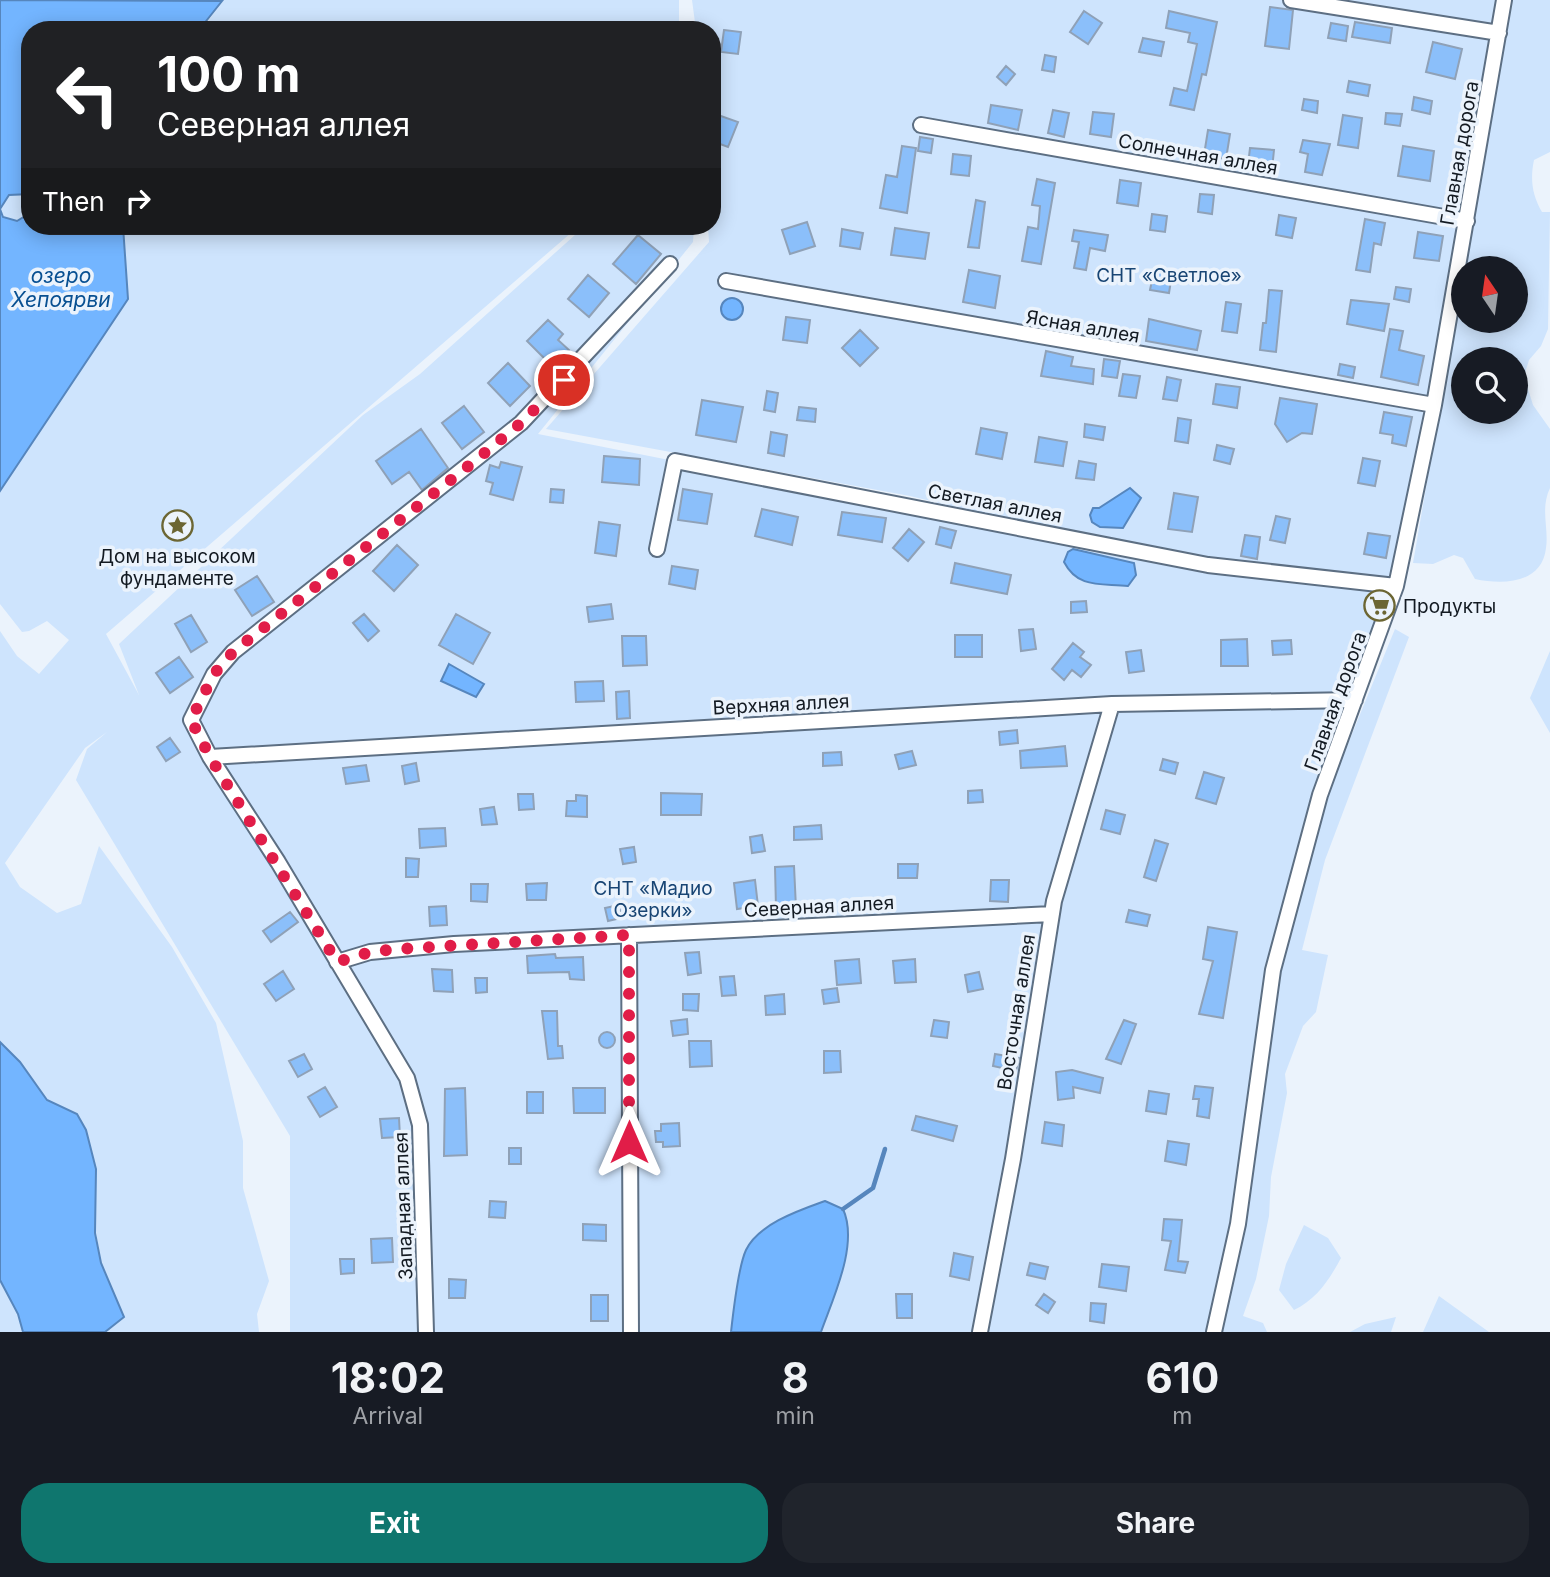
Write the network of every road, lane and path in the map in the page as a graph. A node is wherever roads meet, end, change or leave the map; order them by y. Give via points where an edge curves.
1 (1291, 0) edge
2 (1504, 0) edge
3 (1499, 33) junction
4 (922, 125) dead end
5 (1467, 221) junction
6 (670, 264) dead end
7 (726, 281) dead end
8 (1434, 405) junction
9 (657, 549) dead end
10 (1396, 586) junction
11 (1355, 700) junction
12 (1112, 704) junction
13 (210, 757) junction
14 (1052, 914) junction
15 (629, 935) junction
16 (337, 962) junction
17 (426, 1332) edge
18 (631, 1332) edge
19 (980, 1332) edge
20 (1214, 1332) edge

1 - 3 street
2 - 3 street, Главная дорога
3 - 5 street, Главная дорога
4 - 5 street, Солнечная аллея
5 - 8 street, Главная дорога
6 - 13 street, Западная аллея via 521,423 233,652 214,674 191,720
7 - 8 street, Ясная аллея
8 - 10 street, Главная дорога
9 - 10 street, Светлая аллея via 675,461 1208,565
10 - 11 street, Главная дорога
11 - 12 street, Верхняя аллея
11 - 20 street, Главная дорога via 1320,795 1273,970 1238,1224
12 - 13 street, Верхняя аллея
12 - 14 street, Восточная аллея
13 - 16 street, Западная аллея
14 - 15 street, Северная аллея
14 - 19 street, Восточная аллея
15 - 16 street, Северная аллея via 384,950
15 - 18 street
16 - 17 street, Западная аллея via 407,1078 420,1125

